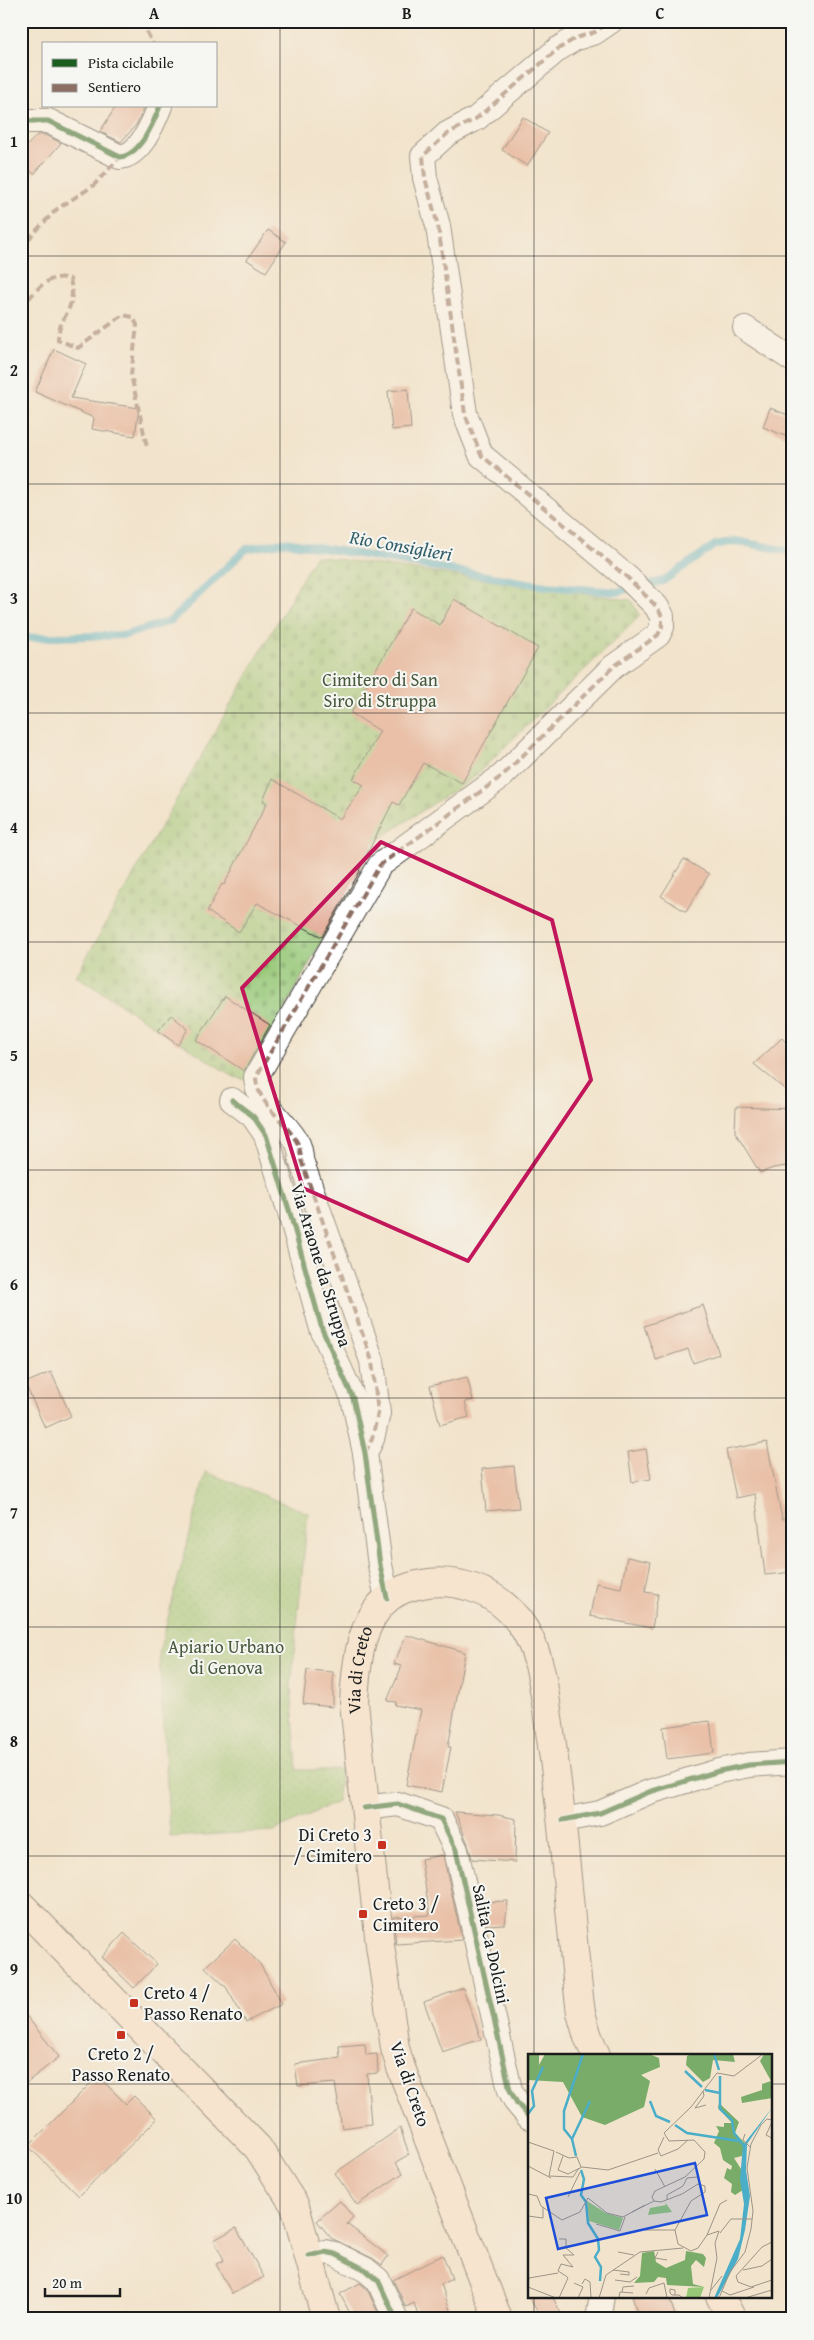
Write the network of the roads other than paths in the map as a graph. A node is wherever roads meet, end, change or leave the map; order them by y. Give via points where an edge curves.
1 (611, 21) edge
2 (159, 108) edge
3 (21, 121) edge
4 (745, 328) dead end
5 (793, 360) edge
6 (232, 1100) dead end
7 (365, 1453) junction
8 (387, 1598) junction
9 (793, 1762) edge
10 (364, 1808) junction
11 (562, 1820) junction
12 (21, 1905) edge
13 (596, 2054) edge
14 (528, 2116) edge
15 (309, 2256) junction
16 (602, 2298) edge
17 (721, 2298) edge
18 (326, 2319) edge
19 (396, 2319) edge
20 (498, 2319) edge
21 (598, 2319) edge
22 (732, 2319) edge

1 - 7 street via 558,49 477,118 448,134 423,156 423,168 438,226 465,414 481,455 629,579 656,606 662,616 662,627 658,635 613,667 502,776 380,865 256,1077 259,1093 299,1146 301,1160 372,1361 378,1413
2 - 3 street via 138,148 130,156 120,158 48,122
4 - 5 street
6 - 7 street, Via Araone da Struppa via 253,1116 266,1136 322,1329 353,1398
7 - 8 street, Via Araone da Struppa
8 - 10 main road, Via di Creto via 371,1620 361,1642 355,1670 354,1703
8 - 11 main road via 419,1584 462,1584 493,1595 511,1612 525,1630 537,1656
9 - 11 street via 719,1770 649,1792 600,1813
10 - 14 street, Salita Ca Dolcini via 398,1804 441,1819 456,1850 510,2090
10 - 20 main road, Via di Creto via 395,2048
11 - 13 main road via 581,2013
12 - 15 main road via 258,2148 295,2206
15 - 18 main road
15 - 19 street via 325,2252 335,2254 366,2270 378,2280
16 - 21 street
17 - 22 main road

